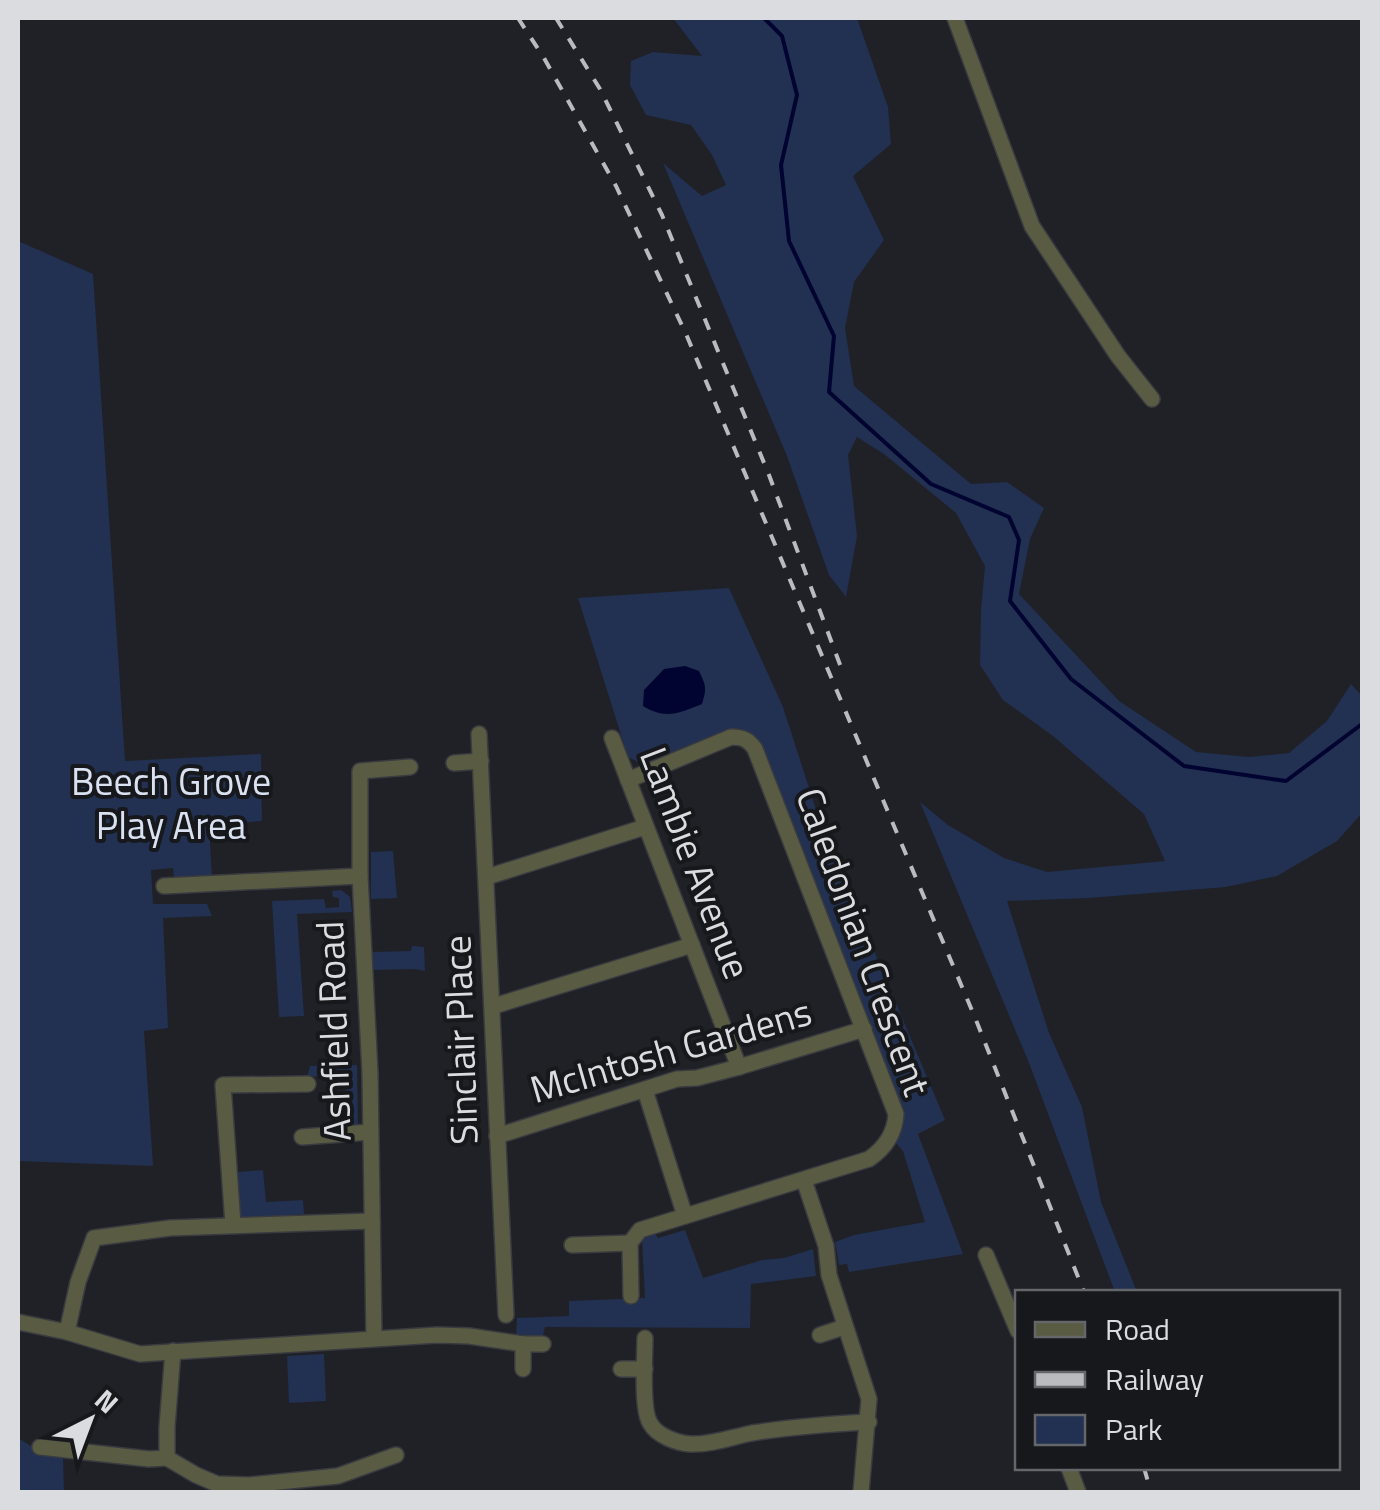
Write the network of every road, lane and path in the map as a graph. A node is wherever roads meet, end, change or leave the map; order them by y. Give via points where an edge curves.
1 (955, 18) edge
2 (1152, 399) dead end
3 (480, 734) dead end
4 (612, 738) dead end
5 (480, 762) junction
6 (454, 763) dead end
7 (410, 767) dead end
8 (628, 780) junction
9 (645, 827) junction
10 (360, 876) junction
11 (487, 877) junction
12 (164, 886) dead end
13 (692, 945) junction
14 (494, 1006) junction
15 (864, 1029) junction
16 (739, 1067) junction
17 (308, 1084) dead end
18 (645, 1090) junction
19 (370, 1132) junction
20 (497, 1136) junction
21 (302, 1137) dead end
22 (804, 1180) junction
23 (685, 1216) junction
24 (372, 1221) junction
25 (233, 1224) junction
26 (630, 1243) junction
27 (572, 1245) dead end
28 (986, 1255) dead end
29 (631, 1296) dead end
30 (506, 1315) dead end
31 (18, 1322) edge
32 (1015, 1324) edge
33 (844, 1326) junction
34 (67, 1332) junction
35 (820, 1335) dead end
36 (374, 1338) junction
37 (645, 1338) dead end
38 (523, 1344) junction
39 (543, 1344) dead end
40 (173, 1351) junction
41 (621, 1369) dead end
42 (645, 1369) junction
43 (523, 1370) dead end
44 (868, 1422) junction
45 (40, 1447) dead end
46 (396, 1454) dead end
47 (168, 1458) junction
48 (862, 1492) edge

1 - 2 street via 1032,226
3 - 5 street, Sinclair Place
4 - 8 street, Lambie Avenue
5 - 6 street
5 - 11 street, Sinclair Place
7 - 10 street, Ashfield Road via 360,771
8 - 9 street, Lambie Avenue
8 - 15 street, Caledonian Crescent via 731,737 751,744
9 - 11 street
9 - 13 street, Lambie Avenue
10 - 12 street
10 - 19 street, Ashfield Road
11 - 14 street, Sinclair Place
13 - 14 street
13 - 16 street, Lambie Avenue
14 - 20 street, Sinclair Place
15 - 16 street, McIntosh Gardens
15 - 22 street, Caledonian Crescent via 896,1114 891,1134 869,1159
16 - 18 street, McIntosh Gardens
17 - 25 street via 223,1085
18 - 20 street, McIntosh Gardens
18 - 23 street
19 - 21 street
19 - 24 street, Ashfield Road
20 - 30 street, Sinclair Place
22 - 23 street, Caledonian Crescent
22 - 33 street
23 - 26 street, Caledonian Crescent via 640,1230
24 - 25 street
24 - 36 street, Ashfield Road
25 - 34 street via 94,1238
26 - 27 street, Caledonian Crescent
26 - 29 street
28 - 32 street
31 - 34 street
33 - 35 street
33 - 44 street via 869,1399
34 - 40 street via 140,1354
36 - 38 street via 454,1336
36 - 40 street
37 - 42 street
38 - 39 street
38 - 43 street
40 - 47 street
41 - 42 street
42 - 44 street via 650,1424 678,1442
44 - 48 street
45 - 47 street
46 - 47 street via 338,1476 249,1485 217,1484

